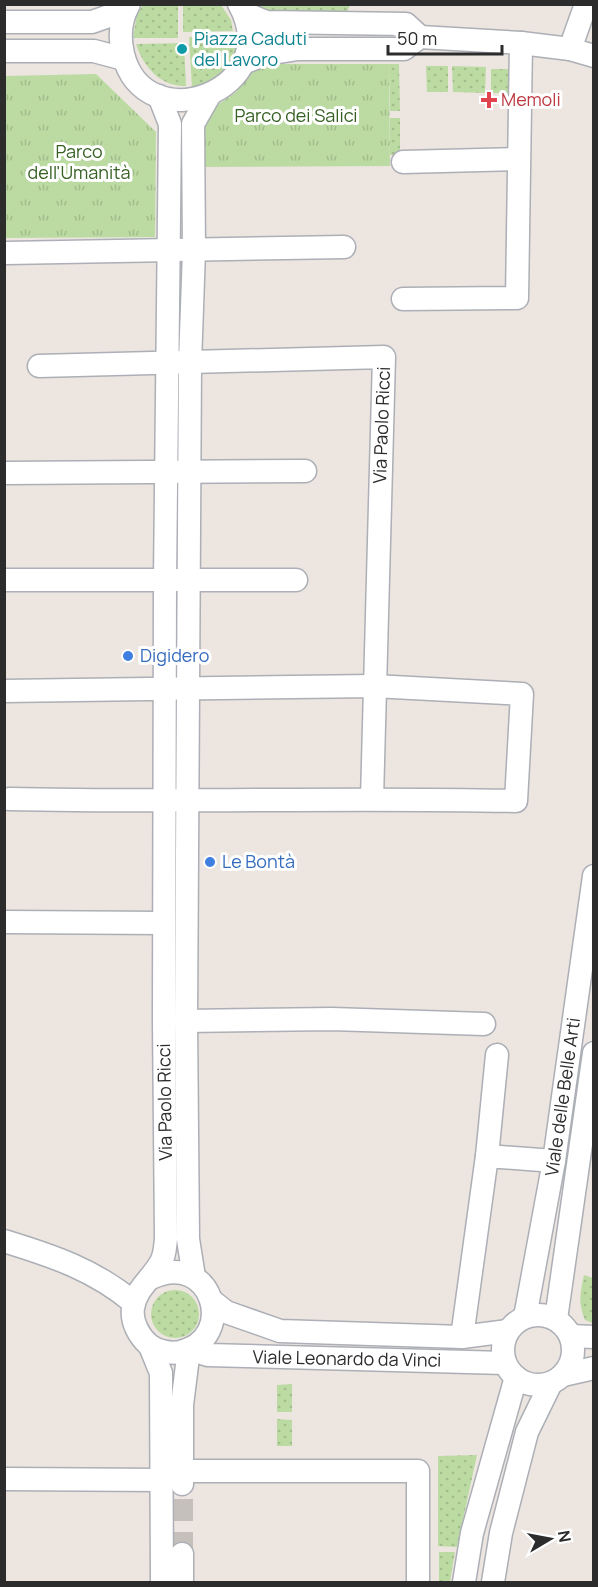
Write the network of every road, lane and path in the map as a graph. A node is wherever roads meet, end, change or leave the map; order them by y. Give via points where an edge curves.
1 (586, 4) edge
2 (128, 8) edge
3 (242, 9) edge
4 (4, 22) edge
5 (420, 38) junction
6 (521, 43) junction
7 (570, 49) junction
8 (4, 51) edge
9 (594, 56) edge
10 (124, 59) junction
11 (243, 63) junction
12 (159, 96) junction
13 (208, 96) junction
14 (518, 159) junction
15 (402, 162) dead end
16 (344, 247) dead end
17 (171, 250) junction
18 (194, 251) junction
19 (6, 253) edge
20 (403, 299) dead end
21 (167, 363) junction
22 (190, 363) junction
23 (39, 366) dead end
24 (166, 471) junction
25 (191, 471) junction
26 (305, 471) dead end
27 (4, 473) edge
28 (4, 580) edge
29 (165, 580) junction
30 (296, 580) dead end
31 (190, 581) junction
32 (374, 686) junction
33 (190, 688) junction
34 (165, 689) junction
35 (4, 691) edge
36 (9, 800) dead end
37 (372, 800) junction
38 (189, 802) junction
39 (164, 803) junction
40 (594, 876) edge
41 (6, 922) dead end
42 (164, 923) junction
43 (589, 951) edge
44 (587, 978) edge
45 (186, 1021) junction
46 (484, 1024) dead end
47 (594, 1053) edge
48 (497, 1055) dead end
49 (487, 1156) junction
50 (554, 1161) junction
51 (584, 1192) edge
52 (4, 1241) edge
53 (194, 1277) junction
54 (142, 1290) junction
55 (212, 1301) junction
56 (516, 1324) junction
57 (563, 1328) junction
58 (462, 1337) junction
59 (594, 1337) edge
60 (150, 1346) junction
61 (189, 1349) junction
62 (594, 1368) edge
63 (511, 1370) junction
64 (557, 1379) junction
65 (172, 1477) junction
66 (4, 1479) edge
67 (182, 1554) tunnel mouth
68 (162, 1582) edge
69 (182, 1582) edge
70 (418, 1582) edge
71 (464, 1582) edge
72 (493, 1582) edge

1 - 7 street
2 - 4 street via 92,22
2 - 10 street via 121,35
3 - 5 street via 266,22 406,24
3 - 11 street via 248,30
5 - 6 street
5 - 11 street via 404,49 298,49 266,54
6 - 7 street
6 - 14 street
7 - 9 street
8 - 10 street via 94,51
10 - 12 street via 144,87
11 - 13 street via 229,83
12 - 13 street via 188,101
12 - 17 street, Via Paolo Ricci via 170,124
13 - 18 street, Via Paolo Ricci via 193,124
14 - 15 street
14 - 20 street via 517,298
16 - 18 street
17 - 18 street
17 - 19 street
17 - 21 street, Via Paolo Ricci
18 - 22 street, Via Paolo Ricci
21 - 22 street, Via Paolo Ricci
21 - 23 street, Via Paolo Ricci
21 - 24 street, Via Paolo Ricci
22 - 25 street, Via Paolo Ricci
22 - 32 street, Via Paolo Ricci via 384,357
24 - 25 street
24 - 27 street
24 - 29 street, Via Paolo Ricci
25 - 26 street
25 - 31 street, Via Paolo Ricci
28 - 29 street
29 - 31 street
29 - 34 street, Via Paolo Ricci
30 - 31 street
31 - 33 street, Via Paolo Ricci
32 - 33 street
32 - 37 street, Via Paolo Ricci
32 - 37 street via 522,694 516,801
33 - 34 street
33 - 38 street, Via Paolo Ricci
34 - 35 street
34 - 39 street, Via Paolo Ricci
36 - 39 street
37 - 38 street
38 - 39 street
38 - 45 street, Via Paolo Ricci
39 - 42 street, Via Paolo Ricci
40 - 43 street, Viale delle Belle Arti
41 - 42 street
42 - 54 street, Via Paolo Ricci via 166,1239 162,1260
43 - 44 street, Viale delle Belle Arti
44 - 50 street, Viale delle Belle Arti
45 - 46 street, Via Paolo Ricci via 332,1019
45 - 53 street, Via Paolo Ricci via 188,1239
47 - 51 street, Viale delle Belle Arti
48 - 49 street
49 - 50 street
49 - 58 street
50 - 56 street, Viale delle Belle Arti
51 - 57 street, Viale delle Belle Arti
52 - 54 street via 70,1261 111,1283
53 - 54 street via 172,1271
53 - 55 street
54 - 60 street via 134,1324
55 - 58 street, Viale Leonardo da Vinci via 226,1312 280,1331
55 - 61 street via 214,1312 207,1334
56 - 57 street via 535,1314
56 - 58 street, Viale Leonardo da Vinci
56 - 63 street via 503,1352
57 - 59 street
57 - 64 street via 573,1355
60 - 61 street via 176,1353
60 - 65 street via 161,1373
61 - 63 street, Viale Leonardo da Vinci via 208,1355
61 - 65 street
62 - 64 street
63 - 64 street via 533,1385
63 - 71 street
64 - 72 street via 527,1432 501,1533
65 - 66 street
65 - 68 street
65 - 70 street via 418,1471
67 - 69 street

